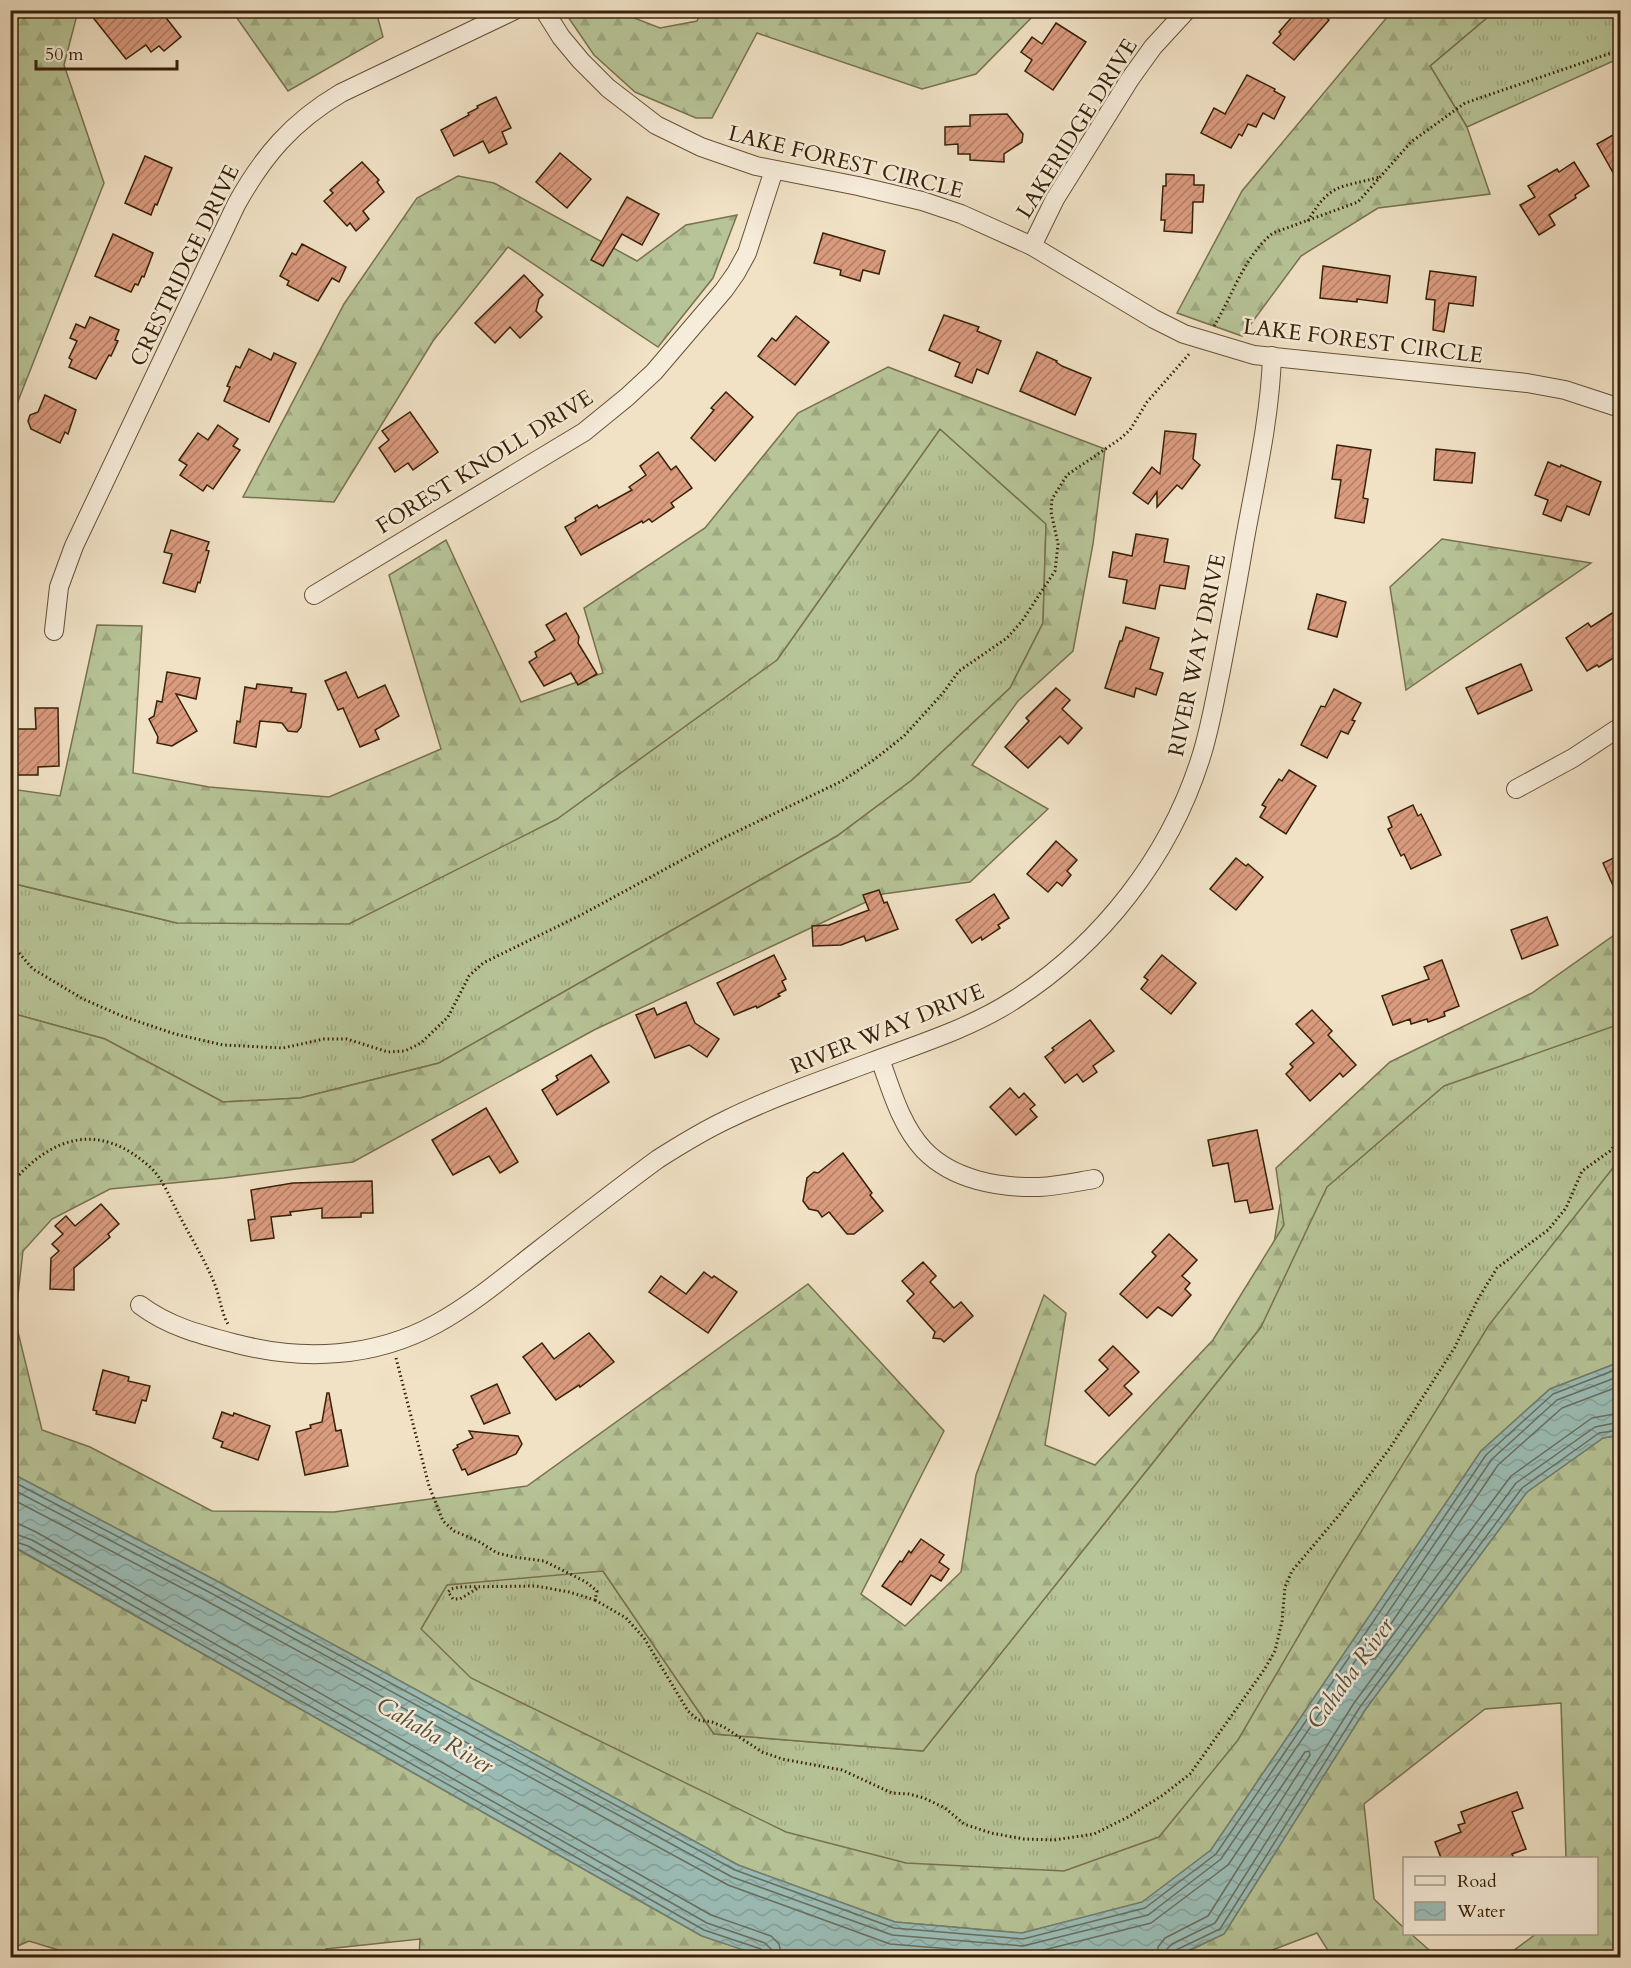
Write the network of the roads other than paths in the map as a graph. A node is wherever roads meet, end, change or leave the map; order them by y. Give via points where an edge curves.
1 (515, 10) edge
2 (544, 10) edge
3 (1187, 10) edge
4 (774, 170) junction
5 (1032, 246) junction
6 (1272, 356) junction
7 (1620, 408) edge
8 (314, 595) dead end
9 (54, 631) dead end
10 (1620, 727) edge
11 (1516, 789) dead end
12 (880, 1059) junction
13 (1094, 1179) dead end
14 (140, 1305) dead end

1 - 9 street, CRESTRIDGE DRIVE via 341,93 300,121 265,157 236,205 74,546 59,587
2 - 4 street, LAKE FOREST CIRCLE via 581,61 608,88 656,125 701,147
3 - 5 street, LAKERIDGE DRIVE via 1130,79 1055,200
4 - 5 street, LAKE FOREST CIRCLE via 922,201
4 - 8 street, FOREST KNOLL DRIVE via 747,253 736,273 654,372 627,397 584,432
5 - 6 street, LAKE FOREST CIRCLE via 1184,334 1254,355
6 - 7 street, LAKE FOREST CIRCLE via 1527,383 1566,390
6 - 12 street, RIVER WAY DRIVE via 1263,432 1213,711 1191,787 1155,860 1102,927 1014,1000 973,1022
10 - 11 street via 1574,758
12 - 13 street via 907,1127 923,1149 957,1173 1011,1187
12 - 14 street, RIVER WAY DRIVE via 769,1101 692,1138 649,1166 462,1308 392,1342 316,1355 258,1349 201,1334 155,1316

